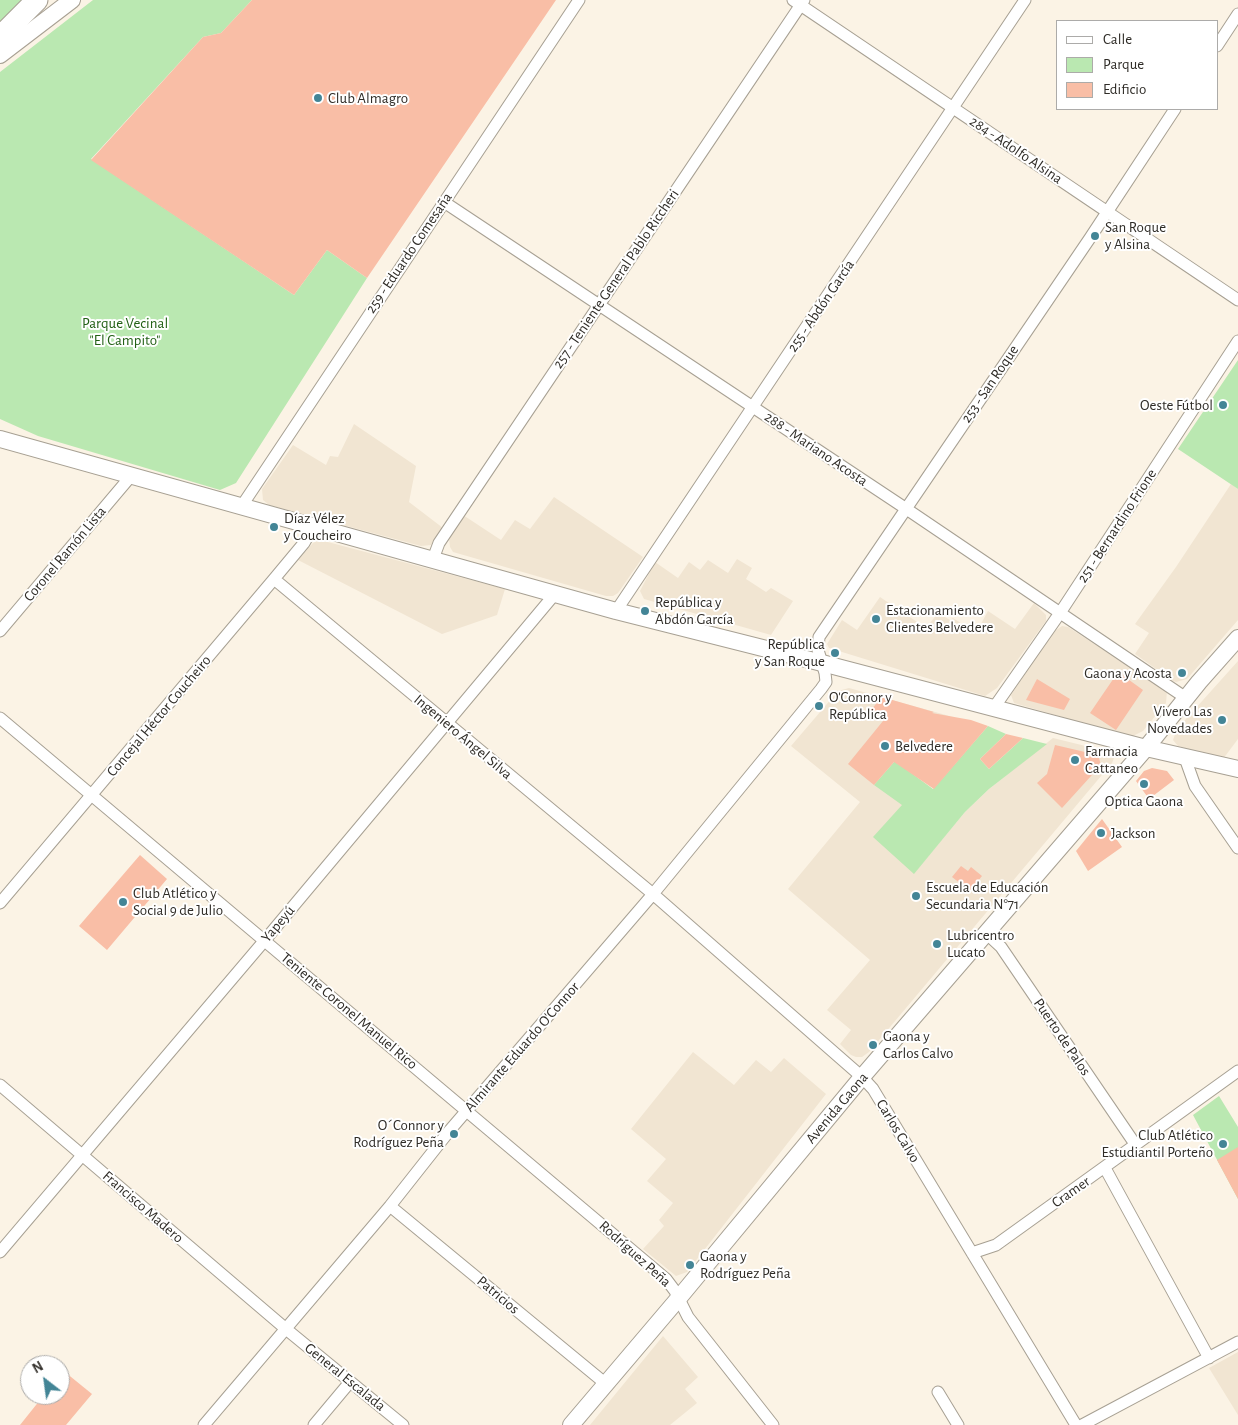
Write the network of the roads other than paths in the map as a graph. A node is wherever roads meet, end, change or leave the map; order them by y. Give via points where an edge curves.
1 (37, 0) edge
2 (72, 0) edge
3 (579, 0) edge
4 (1025, 0) edge
5 (799, 2) edge
6 (1238, 14) edge
7 (0, 37) edge
8 (1218, 44) edge
9 (0, 55) edge
10 (952, 107) junction
11 (1174, 110) edge
12 (444, 202) junction
13 (1108, 211) junction
14 (1238, 300) edge
15 (599, 304) junction
16 (1238, 341) edge
17 (754, 407) junction
18 (0, 431) edge
19 (0, 439) edge
20 (53, 453) junction
21 (131, 476) junction
22 (241, 507) junction
23 (905, 508) junction
24 (314, 527) junction
25 (433, 560) junction
26 (274, 579) junction
27 (554, 595) junction
28 (616, 611) junction
29 (1060, 613) junction
30 (0, 631) edge
31 (1238, 638) edge
32 (822, 663) junction
33 (1186, 698) junction
34 (992, 709) junction
35 (0, 718) edge
36 (446, 723) junction
37 (1146, 748) junction
38 (1185, 758) junction
39 (1238, 769) edge
40 (92, 796) junction
41 (1238, 848) edge
42 (653, 894) junction
43 (0, 903) edge
44 (986, 934) junction
45 (265, 940) junction
46 (1238, 1070) edge
47 (862, 1077) junction
48 (0, 1086) edge
49 (467, 1110) junction
50 (1135, 1144) junction
51 (82, 1154) junction
52 (1104, 1168) junction
53 (390, 1206) junction
54 (0, 1252) edge
55 (972, 1253) junction
56 (678, 1299) junction
57 (286, 1330) junction
58 (1238, 1342) edge
59 (1209, 1358) junction
60 (350, 1382) junction
61 (606, 1384) junction
62 (938, 1392) dead end
63 (204, 1425) edge
64 (314, 1425) edge
65 (403, 1425) edge
66 (571, 1425) edge
67 (773, 1425) edge
68 (958, 1425) edge
69 (1076, 1425) edge
70 (1082, 1425) edge

1 - 7 highway
2 - 9 main road
3 - 12 street, 259 - Eduardo Comesaña
4 - 10 street, 255 - Abdón García
5 - 10 street, 284 - Adolfo Alsina
5 - 15 street, 257 - Teniente General Pablo Riccheri
6 - 8 street
10 - 13 street, 284 - Adolfo Alsina
10 - 17 street, 255 - Abdón García
11 - 13 street, 253 - San Roque
12 - 15 street, 288 - Mariano Acosta
12 - 22 street, 259 - Eduardo Comesaña
13 - 14 street, 284 - Adolfo Alsina
13 - 23 street, 253 - San Roque
15 - 17 street, 288 - Mariano Acosta
15 - 25 street, 257 - Teniente General Pablo Riccheri via 439,542
16 - 29 street, 251 - Bernardino Frione
17 - 23 street, 288 - Mariano Acosta
17 - 28 street, 255 - Abdón García
18 - 20 main road
19 - 20 main road
20 - 21 main road
21 - 22 main road
21 - 30 street, Coronel Ramón Lista
22 - 24 main road
23 - 29 street, 288 - Mariano Acosta
23 - 32 street, 253 - San Roque via 819,636 817,642
24 - 25 main road
24 - 26 street, Concejal Héctor Coucheiro
25 - 27 main road
26 - 36 street, Ingeniero Ángel Silva
26 - 40 street, Concejal Héctor Coucheiro
27 - 28 main road
27 - 36 street, Yapeyú
28 - 32 main road
29 - 33 street, 288 - Mariano Acosta
29 - 34 street, 251 - Bernardino Frione
31 - 33 main road, Avenida Gaona
32 - 34 main road
32 - 42 street, Almirante Eduardo O'Connor via 826,682
33 - 37 main road, Avenida Gaona
34 - 37 main road
35 - 40 street, Teniente Coronel Manuel Rico
36 - 42 street, Ingeniero Ángel Silva
36 - 45 street, Yapeyú
37 - 38 main road
37 - 44 main road, Avenida Gaona
38 - 39 main road
38 - 41 street via 1195,786
40 - 43 street, Concejal Héctor Coucheiro
40 - 45 street, Teniente Coronel Manuel Rico
42 - 47 street, Carlos Calvo
42 - 49 street, Almirante Eduardo O'Connor
44 - 47 main road, Avenida Gaona
44 - 50 street, Puerto de Palos via 1001,947
45 - 49 street, Teniente Coronel Manuel Rico
45 - 51 street, Yapeyú
46 - 50 street, Cramer
47 - 55 street, Carlos Calvo via 873,1089
47 - 56 main road, Avenida Gaona
48 - 51 street, Francisco Madero
49 - 53 street, Almirante Eduardo O'Connor
49 - 56 street, Rodríguez Peña via 666,1279
50 - 52 street, Cramer
51 - 54 street, Yapeyú
51 - 57 street, Francisco Madero
52 - 55 street, Cramer via 996,1245
52 - 59 street
53 - 57 street, Almirante Eduardo O'Connor
53 - 61 street, Patricios
55 - 69 street, Carlos Calvo
56 - 61 main road, Avenida Gaona
56 - 67 street, Rodríguez Peña via 688,1317
57 - 60 street, General Escalada
57 - 63 street, Almirante Eduardo O'Connor
58 - 59 street
59 - 70 street
60 - 64 street
60 - 65 street, General Escalada
61 - 66 main road, Avenida Gaona
62 - 68 street

